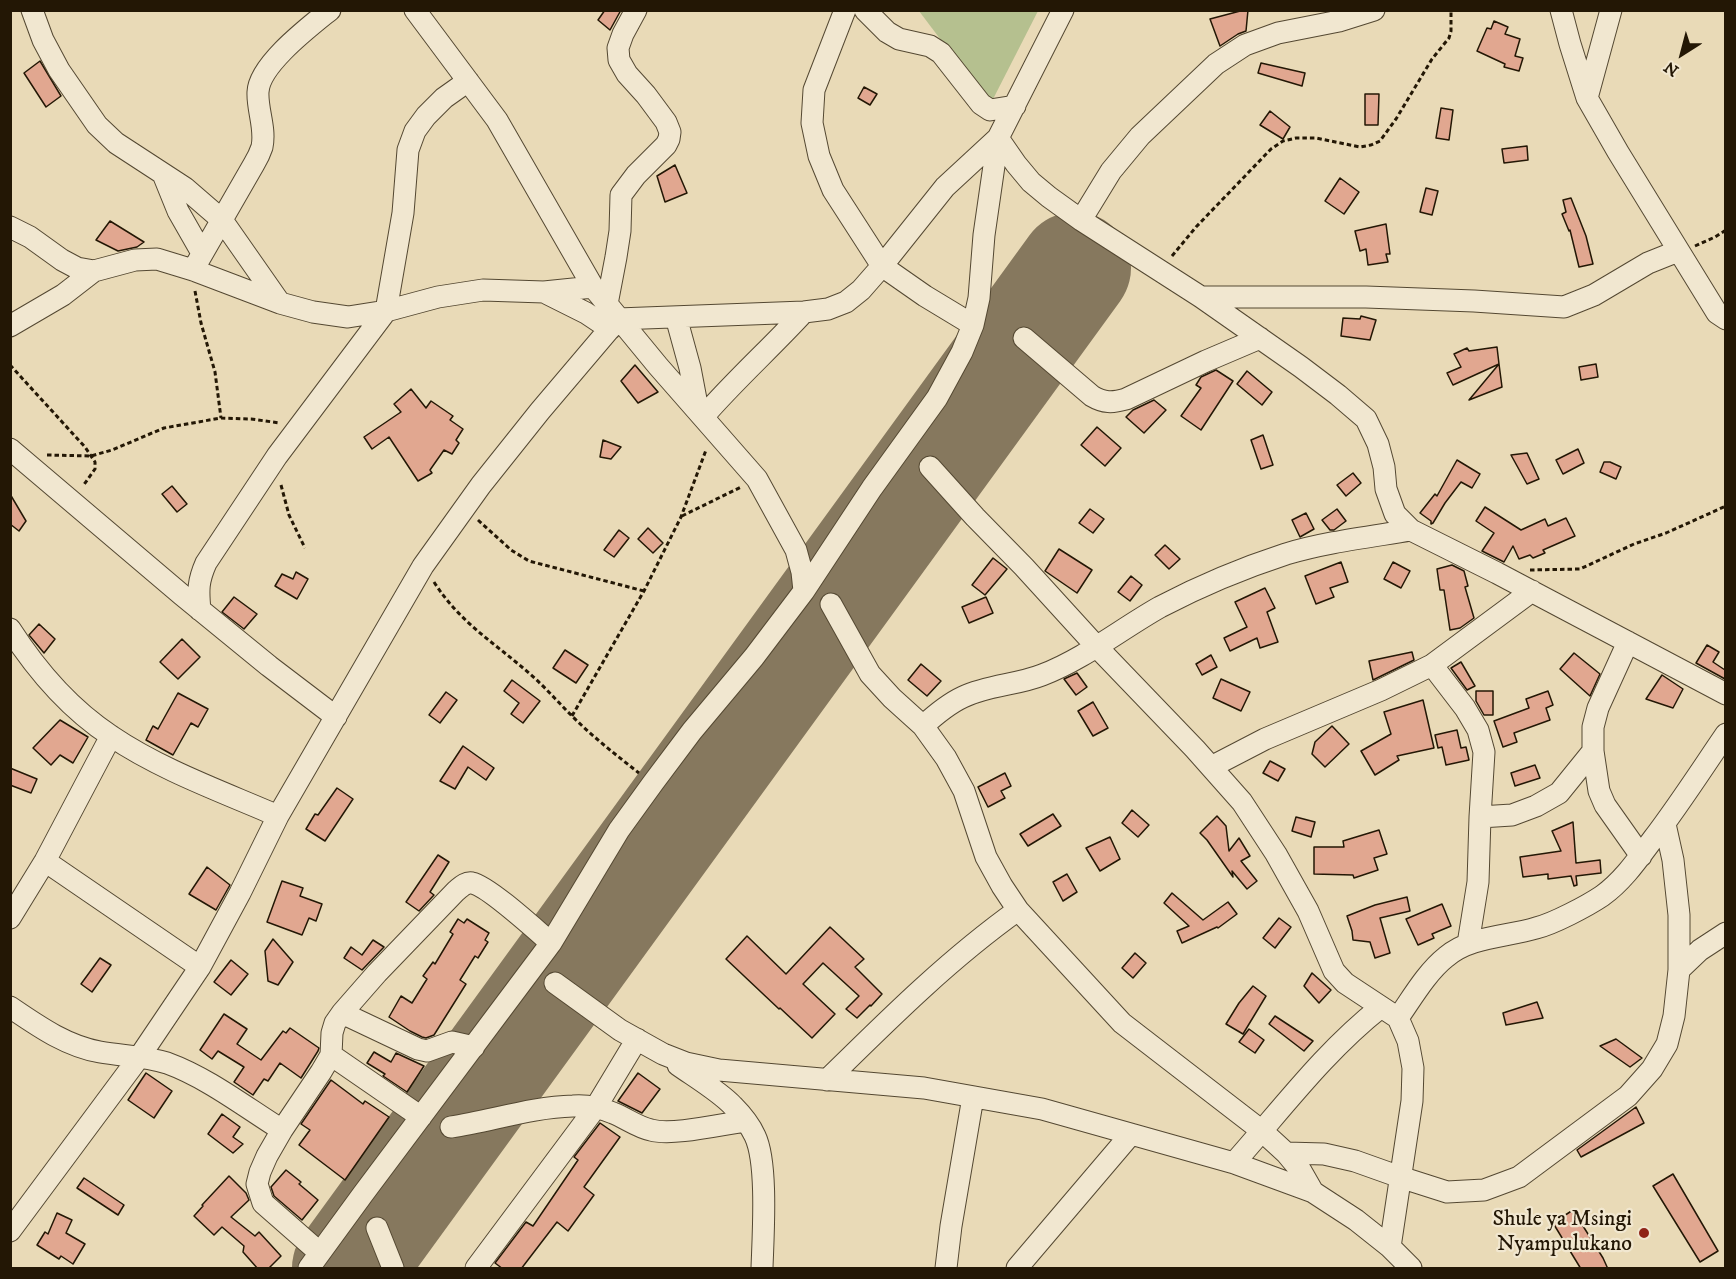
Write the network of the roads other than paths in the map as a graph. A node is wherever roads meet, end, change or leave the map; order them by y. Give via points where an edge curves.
1 (32, 10) edge
2 (330, 10) edge
3 (415, 10) edge
4 (636, 10) edge
5 (845, 10) edge
6 (865, 10) edge
7 (1063, 10) edge
8 (1374, 10) edge
9 (1562, 10) edge
10 (1611, 10) edge
11 (1335, 16) edge
12 (468, 81) junction
13 (1587, 98) junction
14 (1015, 106) junction
15 (990, 110) junction
16 (1000, 133) junction
17 (163, 174) junction
18 (222, 220) junction
19 (1081, 220) junction
20 (10, 227) edge
21 (1678, 251) junction
22 (197, 261) junction
23 (882, 266) junction
24 (94, 271) junction
25 (593, 287) junction
26 (544, 292) junction
27 (1201, 297) junction
28 (280, 303) junction
29 (386, 311) junction
30 (804, 312) junction
31 (612, 317) junction
32 (676, 317) junction
33 (1725, 319) edge
34 (972, 325) junction
35 (10, 326) edge
36 (1024, 338) dead end
37 (1260, 338) junction
38 (705, 419) junction
39 (13, 451) edge
40 (930, 467) dead end
41 (1411, 530) junction
42 (804, 591) junction
43 (1532, 591) junction
44 (831, 604) dead end
45 (200, 610) junction
46 (10, 630) edge
47 (1628, 642) junction
48 (1096, 646) junction
49 (1432, 665) junction
50 (1725, 694) edge
51 (336, 717) junction
52 (923, 726) junction
53 (1725, 734) edge
54 (111, 736) junction
55 (1593, 751) junction
56 (1211, 767) junction
57 (278, 816) junction
58 (1480, 817) junction
59 (1665, 824) junction
60 (1641, 856) junction
61 (45, 861) junction
62 (1018, 910) junction
63 (10, 918) edge
64 (1725, 933) edge
65 (551, 943) junction
66 (1468, 944) junction
67 (200, 967) junction
68 (1680, 970) junction
69 (555, 984) dead end
70 (10, 1007) edge
71 (1390, 1012) junction
72 (342, 1013) junction
73 (637, 1039) junction
74 (474, 1047) junction
75 (331, 1054) junction
76 (663, 1054) junction
77 (140, 1056) junction
78 (826, 1080) junction
79 (973, 1097) junction
80 (596, 1107) junction
81 (422, 1117) junction
82 (746, 1121) junction
83 (451, 1127) dead end
84 (282, 1130) junction
85 (1262, 1131) junction
86 (1131, 1134) junction
87 (1286, 1153) junction
88 (1234, 1163) junction
89 (1400, 1178) junction
90 (1314, 1192) junction
91 (377, 1228) dead end
92 (10, 1231) edge
93 (1390, 1247) junction
94 (315, 1261) edge
95 (393, 1269) edge
96 (476, 1269) edge
97 (762, 1269) edge
98 (946, 1269) edge
99 (1017, 1269) edge
100 (1411, 1269) edge

1 - 17 street via 59,70 96,125
2 - 18 street via 292,41 259,83 261,147
3 - 12 street
4 - 31 street via 618,48 619,60 670,132 666,145 621,195
5 - 23 street via 814,90 812,123 819,156 833,190
6 - 15 street via 899,39 930,46 941,53
7 - 14 street
8 - 11 street
9 - 13 street
10 - 13 street
11 - 19 street via 1245,45 1216,64 1140,136 1111,171
12 - 25 street via 497,120
12 - 29 street via 426,116 408,150 403,213
13 - 21 street
14 - 15 street
14 - 16 street
15 - 16 street
16 - 19 street via 1030,182
16 - 23 street via 945,187
16 - 34 street via 979,298
17 - 18 street
17 - 22 street
18 - 22 street
18 - 28 street
19 - 27 street
20 - 24 street via 77,268
21 - 27 street via 1564,307 1366,297
21 - 33 street
22 - 24 street via 135,260
22 - 28 street
23 - 30 street via 846,302
23 - 34 street
24 - 35 street via 63,295
25 - 26 street
25 - 31 street
26 - 29 street via 483,290
26 - 31 street via 586,313
27 - 37 street
28 - 29 street via 348,317
29 - 45 street via 277,456 206,562 198,590
30 - 32 street
30 - 38 street via 725,392
31 - 32 street
31 - 38 street
31 - 51 street via 423,566
32 - 38 street
34 - 42 street via 937,398
36 - 37 street via 1092,396 1113,402
37 - 41 street via 1366,419 1378,444 1395,514
38 - 42 street via 757,479 796,550
39 - 45 street
40 - 48 street
41 - 43 street
41 - 48 street via 1286,554 1220,578
42 - 65 street via 692,730 619,830
43 - 47 street
43 - 49 street
44 - 52 street via 870,674
45 - 51 street
46 - 54 street via 66,700
47 - 50 street
47 - 55 street via 1598,708
48 - 52 street via 1042,676 963,697
48 - 56 street
49 - 56 street
49 - 58 street via 1478,730 1484,752
51 - 57 street
52 - 62 street via 964,792 986,857
53 - 59 street
54 - 57 street via 179,772
54 - 61 street
55 - 58 street via 1559,793 1512,815
55 - 60 street via 1605,805
56 - 71 street via 1242,802 1276,854 1308,911 1334,971 1345,983
57 - 67 street
58 - 66 street via 1478,882
59 - 60 street
59 - 68 street via 1677,886
60 - 66 street via 1602,896 1577,910 1538,928
61 - 63 street
61 - 67 street
62 - 78 street via 937,974
62 - 85 street via 1122,1023
64 - 68 street
65 - 72 street via 492,895 473,883 465,883
65 - 74 street
66 - 71 street via 1446,957
67 - 77 street
68 - 89 street via 1667,1044 1628,1096 1600,1117 1519,1177 1484,1190 1447,1192
69 - 73 street
70 - 77 street via 72,1044 99,1052
71 - 85 street via 1359,1024
71 - 89 street via 1408,1041 1413,1068
72 - 74 street via 418,1049 427,1051 452,1042
72 - 75 street via 332,1033
73 - 76 street
73 - 80 street
74 - 81 street
75 - 81 street
75 - 84 street
76 - 78 street via 719,1070
76 - 82 street via 732,1104
77 - 84 street via 199,1078
77 - 92 street
78 - 79 street via 924,1088
79 - 86 street via 1042,1109
79 - 98 street
80 - 82 street via 651,1131 671,1132
80 - 83 street via 535,1110
80 - 96 street
81 - 94 street
82 - 97 street via 756,1137 763,1177
84 - 94 street via 257,1184 263,1203
85 - 87 street
85 - 88 street
86 - 88 street
86 - 99 street
87 - 89 street via 1324,1154
87 - 90 street
88 - 90 street
89 - 93 street
90 - 93 street
91 - 95 street
93 - 100 street

